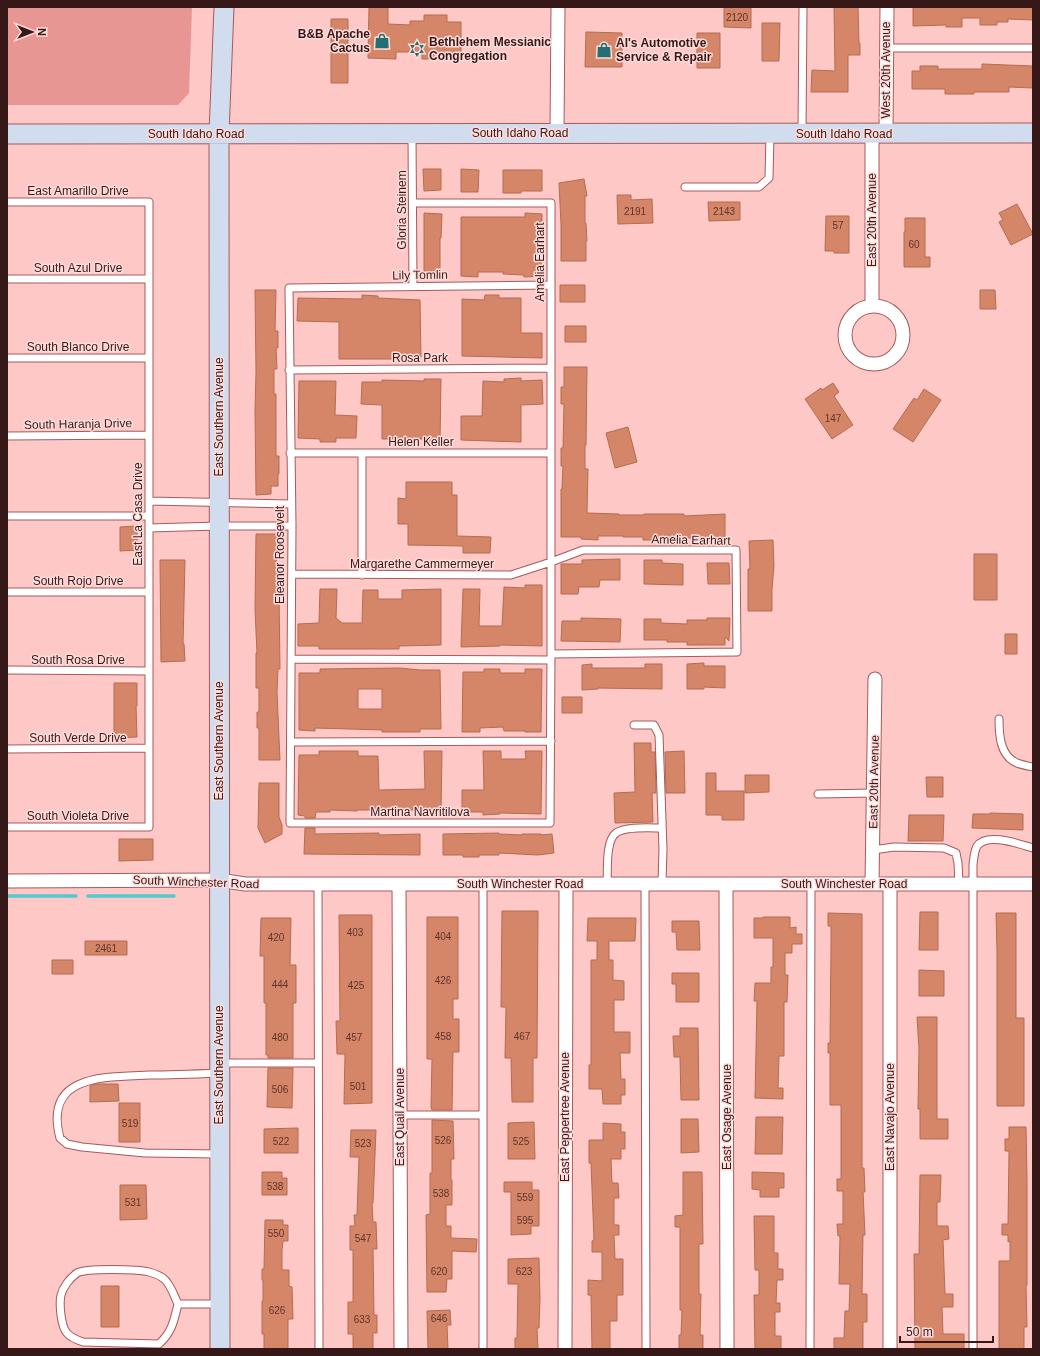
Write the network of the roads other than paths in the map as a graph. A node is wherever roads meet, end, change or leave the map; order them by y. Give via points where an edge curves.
1 (224, 7) edge
2 (558, 7) edge
3 (803, 7) edge
4 (887, 7) edge
5 (886, 48) junction
6 (1033, 48) edge
7 (412, 133) junction
8 (557, 133) junction
9 (1033, 133) edge
10 (7, 134) edge
11 (219, 134) junction
12 (770, 134) junction
13 (802, 134) junction
14 (879, 134) junction
15 (685, 187) dead end
16 (7, 202) edge
17 (148, 202) joint
18 (413, 203) junction
19 (7, 279) edge
20 (149, 279) junction
21 (551, 285) junction
22 (413, 286) junction
23 (289, 288) joint
24 (872, 306) junction
25 (7, 358) edge
26 (149, 358) junction
27 (551, 368) junction
28 (290, 370) junction
29 (149, 435) junction
30 (7, 436) edge
31 (290, 453) junction
32 (362, 453) junction
33 (551, 453) junction
34 (149, 501) junction
35 (219, 503) junction
36 (291, 504) junction
37 (7, 516) edge
38 (149, 516) junction
39 (219, 526) junction
40 (292, 526) junction
41 (149, 528) junction
42 (551, 562) junction
43 (292, 574) junction
44 (362, 575) junction
45 (7, 592) edge
46 (149, 592) junction
47 (551, 657) junction
48 (291, 659) junction
49 (7, 670) edge
50 (149, 671) junction
51 (875, 679) dead end
52 (999, 719) dead end
53 (634, 725) dead end
54 (551, 741) junction
55 (290, 742) junction
56 (149, 748) junction
57 (7, 749) edge
58 (1033, 767) edge
59 (874, 793) junction
60 (818, 794) dead end
61 (290, 823) joint
62 (149, 826) joint
63 (7, 827) edge
64 (662, 828) junction
65 (1033, 848) edge
66 (873, 850) junction
67 (219, 880) junction
68 (7, 881) edge
69 (318, 884) junction
70 (400, 884) junction
71 (484, 884) junction
72 (566, 884) junction
73 (607, 884) junction
74 (645, 884) junction
75 (662, 884) junction
76 (726, 884) junction
77 (811, 884) junction
78 (872, 884) junction
79 (890, 884) junction
80 (959, 884) junction
81 (972, 884) junction
82 (1033, 884) edge
83 (318, 1062) junction
84 (219, 1068) junction
85 (400, 1115) junction
86 (483, 1115) junction
87 (219, 1154) junction
88 (178, 1304) junction
89 (220, 1304) junction
90 (220, 1349) edge
91 (319, 1349) edge
92 (401, 1349) edge
93 (483, 1349) edge
94 (565, 1349) edge
95 (646, 1349) edge
96 (727, 1349) edge
97 (810, 1349) edge
98 (890, 1349) edge
99 (973, 1349) edge

1 - 11 main road, East Southern Avenue
2 - 8 street
3 - 13 lane
4 - 5 street, West 20th Avenue
5 - 6 lane
5 - 14 street, West 20th Avenue
7 - 8 main road, South Idaho Road
7 - 11 main road, South Idaho Road
7 - 18 lane, Gloria Steinem
8 - 12 main road, South Idaho Road
9 - 14 main road, South Idaho Road
10 - 11 main road, South Idaho Road
11 - 35 main road, East Southern Avenue
12 - 13 main road, South Idaho Road
12 - 15 lane via 769,178 759,187
13 - 14 main road, South Idaho Road
14 - 24 street, East 20th Avenue
16 - 17 lane, East Amarillo Drive
17 - 20 lane, East La Casa Drive
18 - 21 lane, Amelia Earhart via 551,204
18 - 22 lane, Gloria Steinem
19 - 20 lane, South Azul Drive
20 - 26 lane, East La Casa Drive
21 - 22 lane, Lily Tomlin
21 - 27 lane, Amelia Earhart
22 - 23 lane, Lily Tomlin
23 - 28 lane, Eleanor Roosevelt
24 - 24 street via 859,311 849,320 845,338 848,348 861,361 880,363 896,354 901,345 901,327 897,318 886,309
25 - 26 lane, South Blanco Drive
26 - 29 lane, East La Casa Drive
27 - 28 lane, Rosa Park
27 - 33 lane, Amelia Earhart
28 - 31 lane, Eleanor Roosevelt
29 - 30 lane, South Haranja Drive
29 - 34 lane, East La Casa Drive
31 - 32 lane, Helen Keller
31 - 36 lane, Eleanor Roosevelt
32 - 33 lane, Helen Keller
32 - 44 lane
33 - 42 lane, Amelia Earhart
34 - 35 lane
34 - 38 lane, East La Casa Drive
35 - 36 lane
35 - 39 main road, East Southern Avenue
36 - 40 lane, Eleanor Roosevelt
37 - 38 lane
38 - 41 lane, East La Casa Drive
39 - 40 lane
39 - 41 lane
39 - 67 main road, East Southern Avenue
40 - 43 lane, Eleanor Roosevelt
41 - 46 lane, East La Casa Drive
42 - 44 lane, Margarethe Cammermeyer via 511,575
42 - 47 lane
42 - 47 lane, Amelia Earhart via 583,550 736,550 737,652
43 - 44 lane, Margarethe Cammermeyer
43 - 48 lane, Eleanor Roosevelt
45 - 46 lane, South Rojo Drive
46 - 50 lane, East La Casa Drive
47 - 48 lane
47 - 54 lane
48 - 55 lane, Eleanor Roosevelt
49 - 50 lane, South Rosa Drive
50 - 56 lane, East La Casa Drive
51 - 59 street, East 20th Avenue
52 - 58 lane via 999,737 1003,750 1017,763
53 - 64 lane via 654,725 659,735
54 - 55 lane
54 - 61 lane, Martina Navritilova via 550,823
55 - 61 lane, Eleanor Roosevelt
56 - 57 lane, South Verde Drive
56 - 62 lane, East La Casa Drive
59 - 60 lane
59 - 66 street, East 20th Avenue
62 - 63 lane, South Violeta Drive
64 - 73 lane via 626,829 616,833 611,840 608,854
64 - 75 lane
65 - 81 lane via 992,838 984,840 975,851
66 - 78 street, East 20th Avenue
66 - 80 lane via 894,847 944,848 956,853
67 - 68 street, South Winchester Road
67 - 69 street, South Winchester Road via 245,884
67 - 84 main road, East Southern Avenue
69 - 70 street, South Winchester Road
69 - 83 lane
70 - 71 street, South Winchester Road
70 - 85 street, East Quail Avenue
71 - 72 street, South Winchester Road
71 - 86 lane
72 - 73 street, South Winchester Road
72 - 94 street, East Peppertree Avenue
73 - 74 street, South Winchester Road
74 - 75 street, South Winchester Road
74 - 95 lane
75 - 76 street, South Winchester Road
76 - 77 street, South Winchester Road
76 - 96 street, East Osage Avenue
77 - 78 street, South Winchester Road
77 - 97 lane
78 - 79 street, South Winchester Road
79 - 80 street, South Winchester Road
79 - 98 street, East Navajo Avenue
80 - 81 street, South Winchester Road
81 - 82 street, South Winchester Road
81 - 99 lane
83 - 84 lane
83 - 91 lane
84 - 87 main road, East Southern Avenue
84 - 87 lane via 92,1079 68,1091 58,1105 57,1113 60,1138 67,1144 145,1153
85 - 86 lane
85 - 92 street, East Quail Avenue
86 - 93 lane
87 - 89 main road, East Southern Avenue
88 - 88 lane via 164,1278 150,1272 84,1270 67,1282 61,1296 62,1324 66,1333 83,1342 159,1344 167,1336 174,1322
88 - 89 lane
89 - 90 main road, East Southern Avenue

